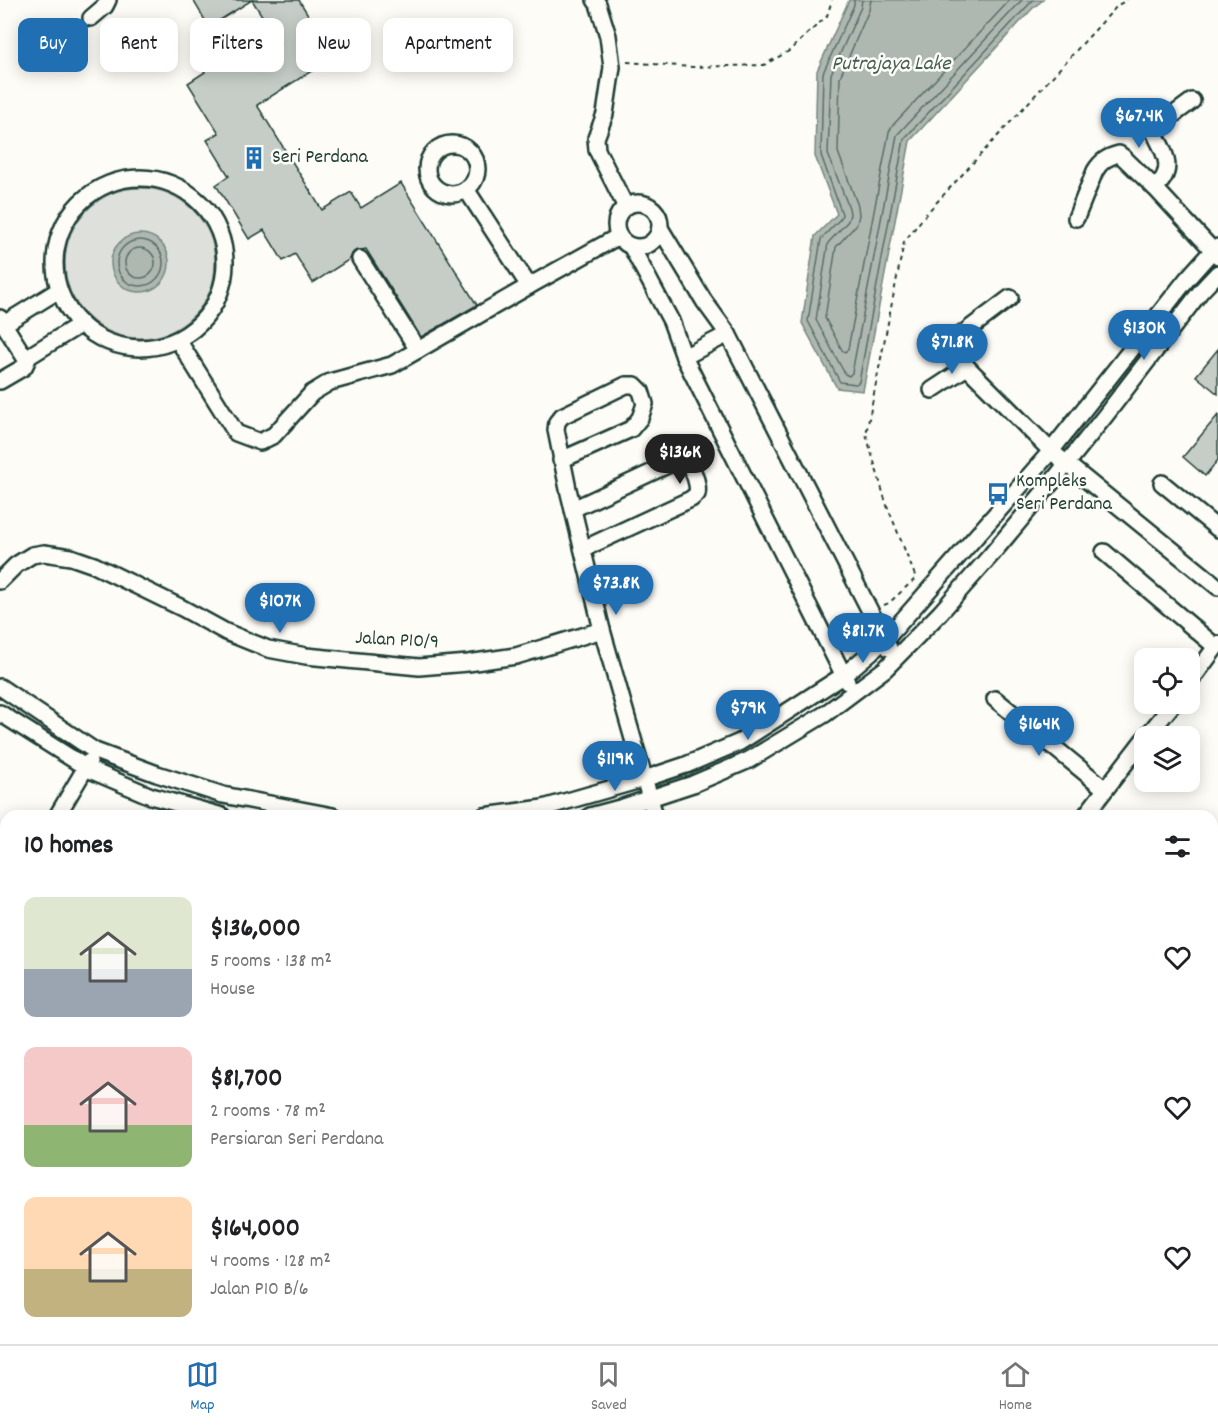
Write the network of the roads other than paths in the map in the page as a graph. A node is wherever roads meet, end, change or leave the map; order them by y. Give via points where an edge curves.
1 (108, 0) edge
2 (595, 0) edge
3 (91, 18) dead end
4 (1192, 101) dead end
5 (1155, 188) junction
6 (466, 189) dead end
7 (626, 207) junction
8 (1076, 218) dead end
9 (660, 228) junction
10 (619, 236) junction
11 (632, 246) junction
12 (1216, 251) edge
13 (360, 259) dead end
14 (1218, 273) edge
15 (529, 286) junction
16 (59, 290) junction
17 (1010, 298) dead end
18 (2, 321) edge
19 (81, 324) junction
20 (728, 334) junction
21 (178, 340) junction
22 (418, 350) junction
23 (684, 357) junction
24 (26, 358) junction
25 (967, 367) junction
26 (0, 381) edge
27 (932, 390) dead end
28 (1052, 451) junction
29 (561, 460) junction
30 (1067, 463) junction
31 (1162, 483) dead end
32 (573, 509) junction
33 (1218, 529) edge
34 (583, 549) junction
35 (1104, 552) dead end
36 (0, 581) edge
37 (1218, 587) edge
38 (602, 630) junction
39 (885, 640) junction
40 (1217, 645) edge
41 (894, 659) junction
42 (1200, 668) edge
43 (844, 675) junction
44 (0, 687) edge
45 (853, 693) junction
46 (995, 699) dead end
47 (0, 713) edge
48 (1165, 714) edge
49 (1156, 726) edge
50 (95, 751) junction
51 (1134, 753) edge
52 (86, 768) junction
53 (644, 779) junction
54 (1105, 789) junction
55 (650, 798) junction
56 (61, 810) edge
57 (201, 810) edge
58 (302, 810) edge
59 (528, 810) edge
60 (610, 810) edge
61 (653, 810) edge
62 (1089, 810) edge

1 - 3 street
2 - 7 street via 612,61 597,150
4 - 5 street via 1159,122 1154,132 1168,170
5 - 8 street via 1123,156 1107,158 1095,171
5 - 12 street
6 - 15 street
7 - 9 street via 640,203 650,206 659,218
7 - 10 street via 617,219
9 - 11 street via 651,243
9 - 20 street
10 - 11 street
10 - 15 street
11 - 23 street via 671,321
12 - 28 street via 1187,279
13 - 22 street
14 - 30 street
15 - 22 street
16 - 18 street
16 - 19 street
16 - 21 street via 55,270 58,238 75,207 90,193 127,178 146,177 182,188 214,220 225,265 215,304 192,331
17 - 25 street via 957,338 955,353
18 - 24 street
19 - 21 street via 114,345 137,349
19 - 24 street
20 - 23 street
20 - 39 street
21 - 22 street via 236,433 260,442 274,435 312,393 330,382 392,365
23 - 43 street
24 - 26 street via 24,367
25 - 27 street
25 - 28 street
28 - 30 street
28 - 39 street
29 - 29 street via 556,430 562,416 626,385 635,385 645,404 631,429
29 - 32 street
30 - 37 street
30 - 41 street via 940,613
31 - 33 street
32 - 34 street
32 - 34 street via 682,460 689,464 699,487 691,499
34 - 38 street
35 - 40 street
36 - 38 street, Jalan P10/9 via 32,555 71,557 268,649 419,667 516,656
38 - 53 street
39 - 41 street
39 - 43 street
40 - 42 street
41 - 45 street
43 - 45 street
43 - 53 street via 740,742
44 - 50 street
45 - 55 street via 749,760
46 - 54 street
47 - 52 street
48 - 49 street
50 - 52 street
50 - 58 street via 223,795
51 - 54 street
52 - 56 street
52 - 57 street via 151,796
53 - 55 street
53 - 59 street
54 - 62 street
55 - 60 street
55 - 61 street

